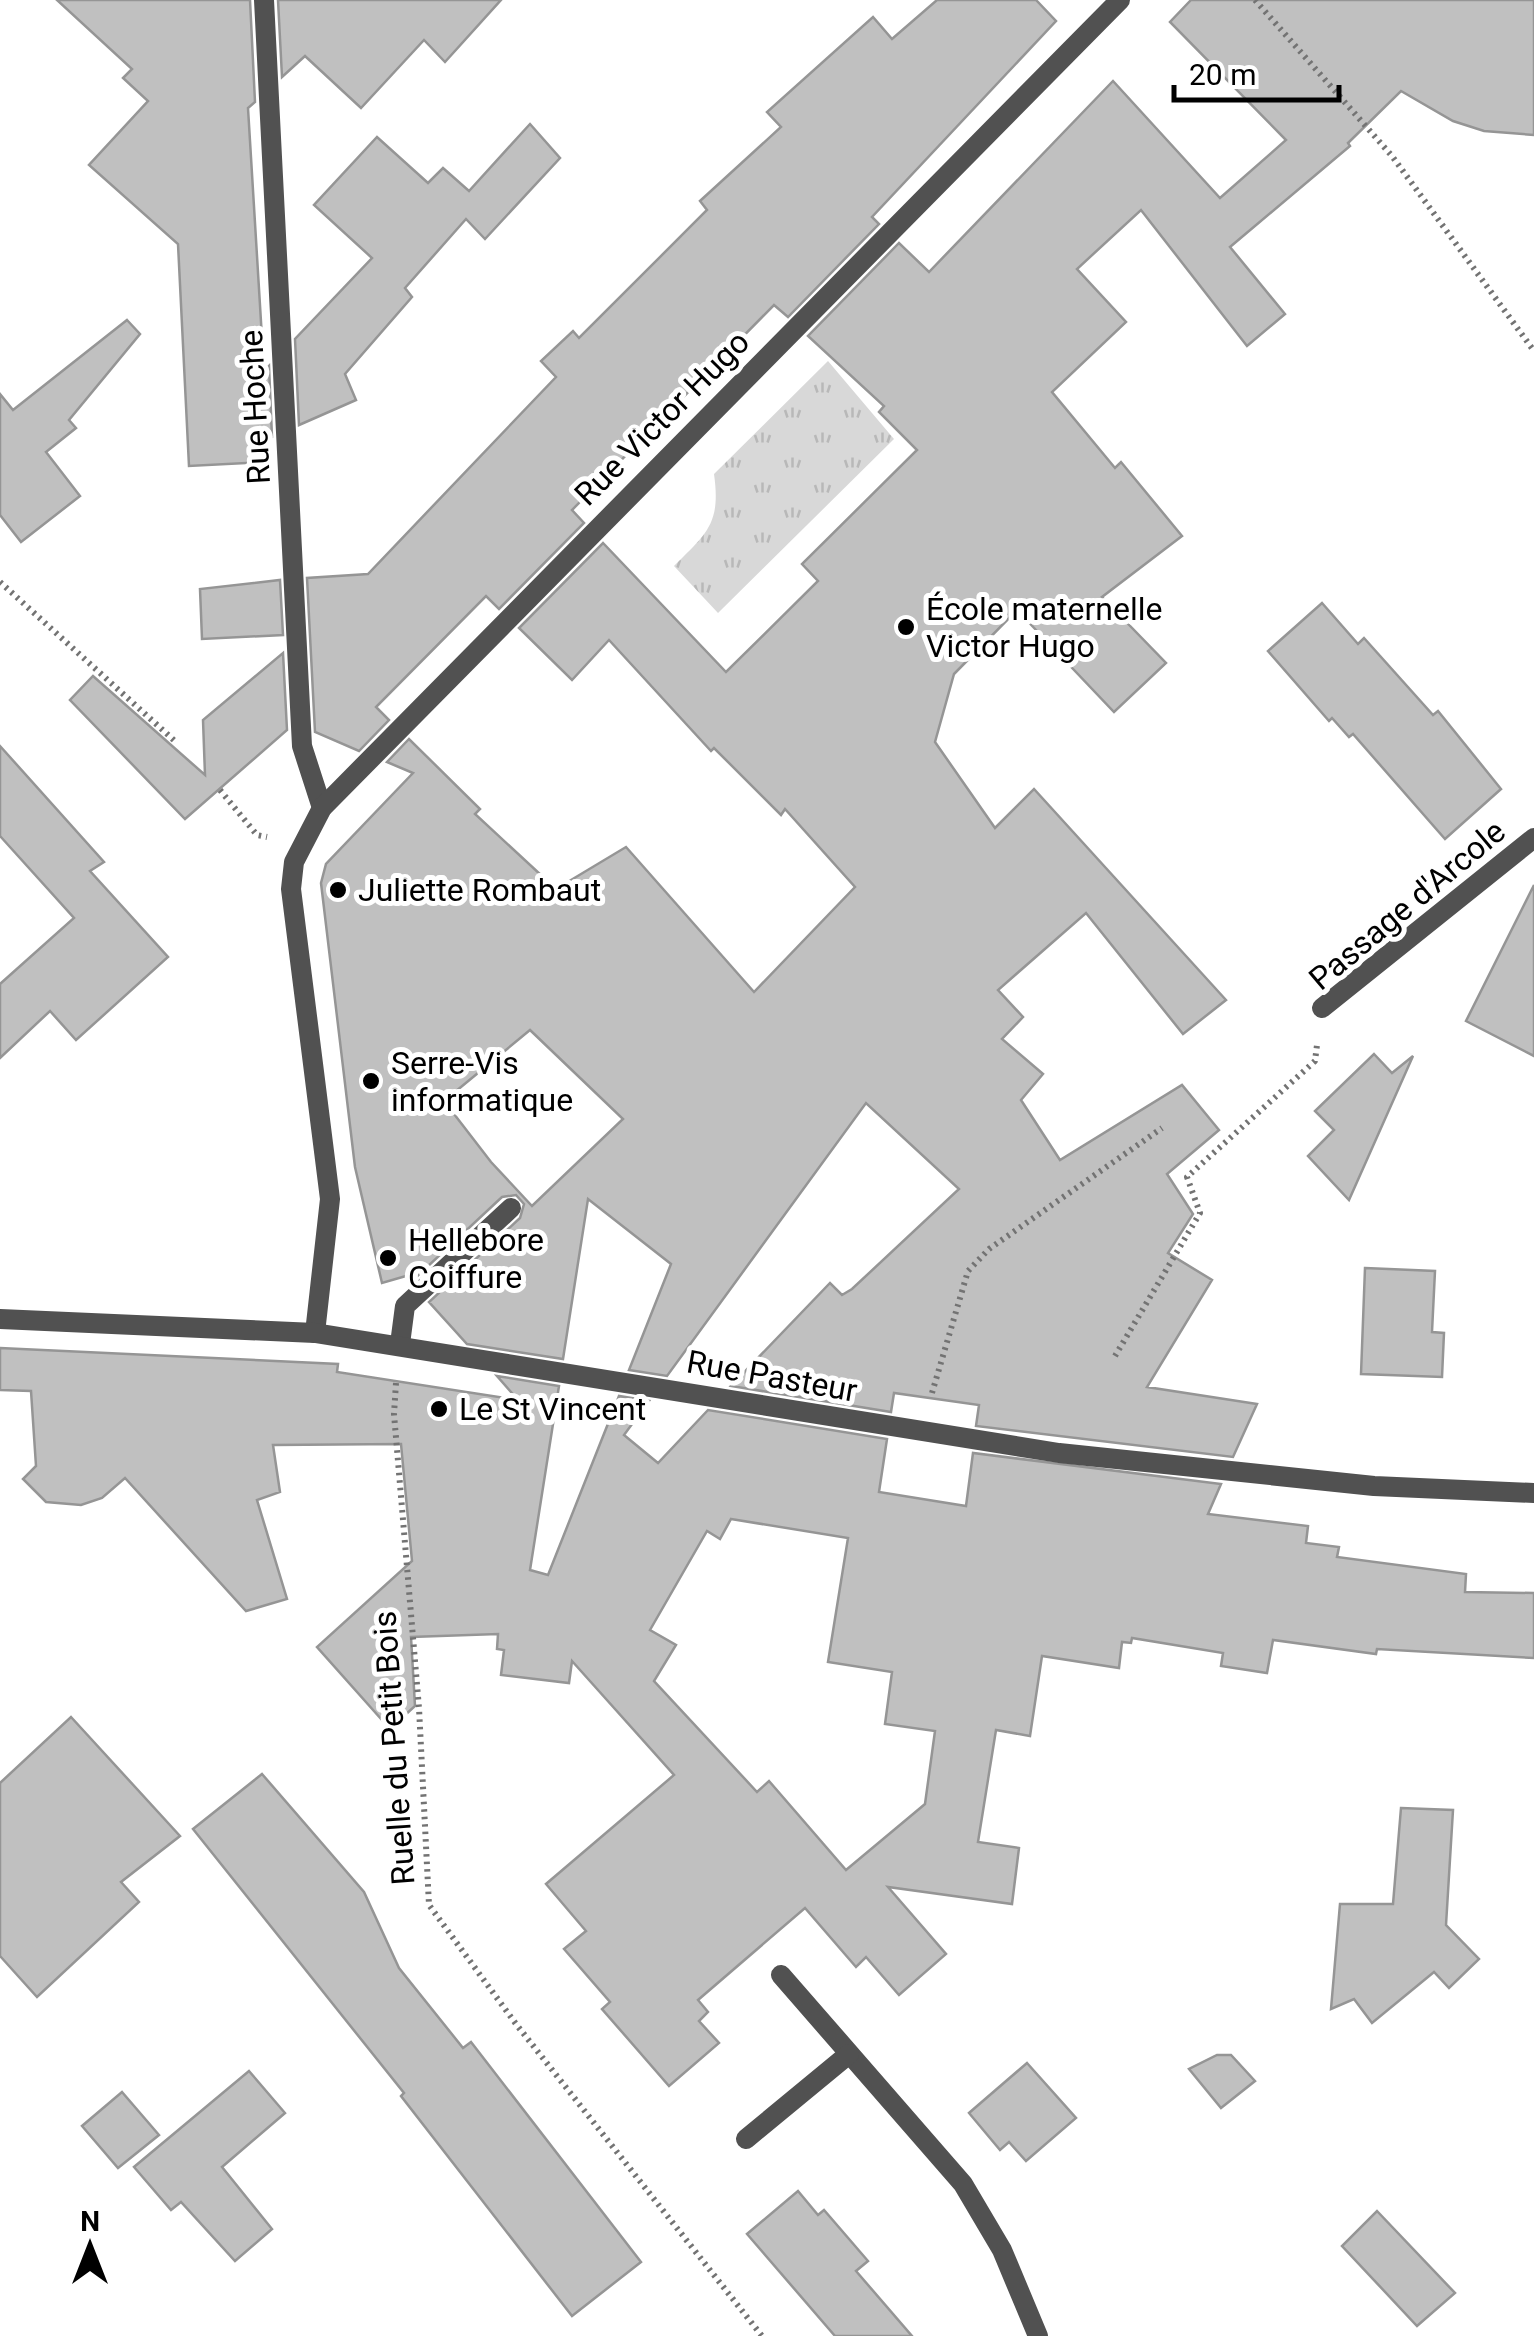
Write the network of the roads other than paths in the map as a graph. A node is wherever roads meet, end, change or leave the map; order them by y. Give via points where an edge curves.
1 (264, 0) edge
2 (1120, 0) edge
3 (322, 808) junction
4 (1534, 838) edge
5 (1322, 1008) road end
6 (510, 1208) dead end
7 (0, 1318) edge
8 (315, 1333) junction
9 (400, 1344) junction
10 (1534, 1493) edge
11 (780, 1975) dead end
12 (849, 2054) junction
13 (746, 2138) dead end
14 (1038, 2336) edge

1 - 3 street, Rue Hoche via 302,746
2 - 3 street, Rue Victor Hugo
3 - 8 street, Rue Victor Hugo via 294,862 291,904 330,1199
4 - 5 street, Passage d'Arcole
6 - 9 street via 405,1306
7 - 8 street, Rue Pasteur
8 - 9 street, Rue Pasteur
9 - 10 street, Rue Pasteur via 1059,1453 1304,1479
11 - 12 street
12 - 13 street
12 - 14 street via 984,2214

